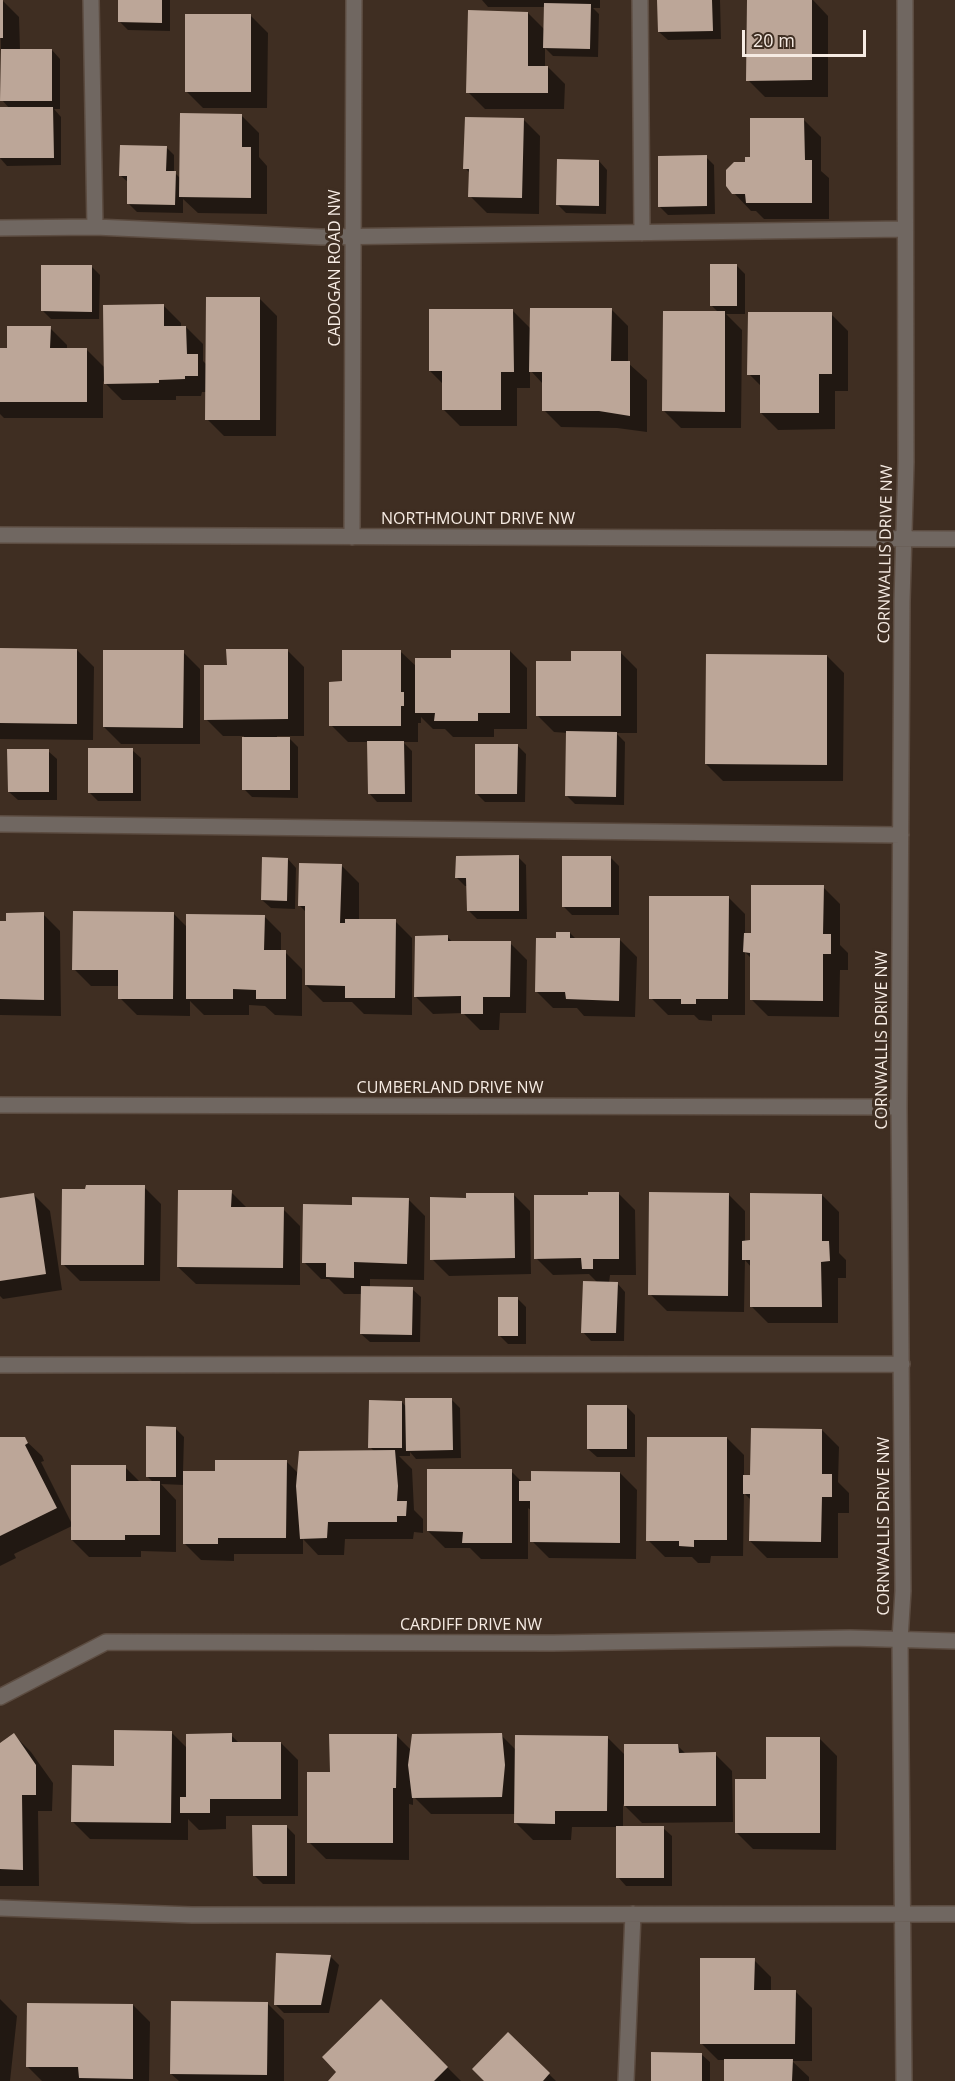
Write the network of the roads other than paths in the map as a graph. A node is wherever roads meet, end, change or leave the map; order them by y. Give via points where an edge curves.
1 (91, 0) edge
2 (354, 0) edge
3 (640, 0) edge
4 (905, 0) edge
5 (94, 227) junction
6 (0, 228) edge
7 (904, 230) junction
8 (642, 232) junction
9 (353, 236) junction
10 (0, 535) edge
11 (352, 537) junction
12 (902, 539) junction
13 (955, 539) edge
14 (0, 824) edge
15 (901, 835) junction
16 (0, 1105) edge
17 (899, 1107) junction
18 (902, 1364) junction
19 (0, 1365) edge
20 (900, 1639) junction
21 (955, 1641) edge
22 (0, 1697) edge
23 (0, 1908) edge
24 (633, 1914) junction
25 (955, 1914) edge
26 (904, 1915) junction
27 (626, 2081) edge
28 (904, 2081) edge

1 - 5 street
2 - 9 street, CADOGAN ROAD NW
3 - 8 street
4 - 7 street, CORNWALLIS DRIVE NW
5 - 6 street
5 - 9 street
7 - 8 street
7 - 12 street, CORNWALLIS DRIVE NW via 906,462
8 - 9 street
9 - 11 street, CADOGAN ROAD NW
10 - 11 street, NORTHMOUNT DRIVE NW
11 - 12 street, NORTHMOUNT DRIVE NW
12 - 13 street, NORTHMOUNT DRIVE NW
12 - 15 street, CORNWALLIS DRIVE NW
14 - 15 street
15 - 17 street, CORNWALLIS DRIVE NW
16 - 17 street, CUMBERLAND DRIVE NW
17 - 18 street, CORNWALLIS DRIVE NW
18 - 19 street
18 - 20 street, CORNWALLIS DRIVE NW
20 - 21 street, CARDIFF DRIVE NW
20 - 22 street, CARDIFF DRIVE NW via 106,1642
20 - 26 street, CORNWALLIS DRIVE NW
23 - 24 street via 192,1916
24 - 26 street
24 - 27 street
25 - 26 street
26 - 28 street, CORNWALLIS DRIVE NW

